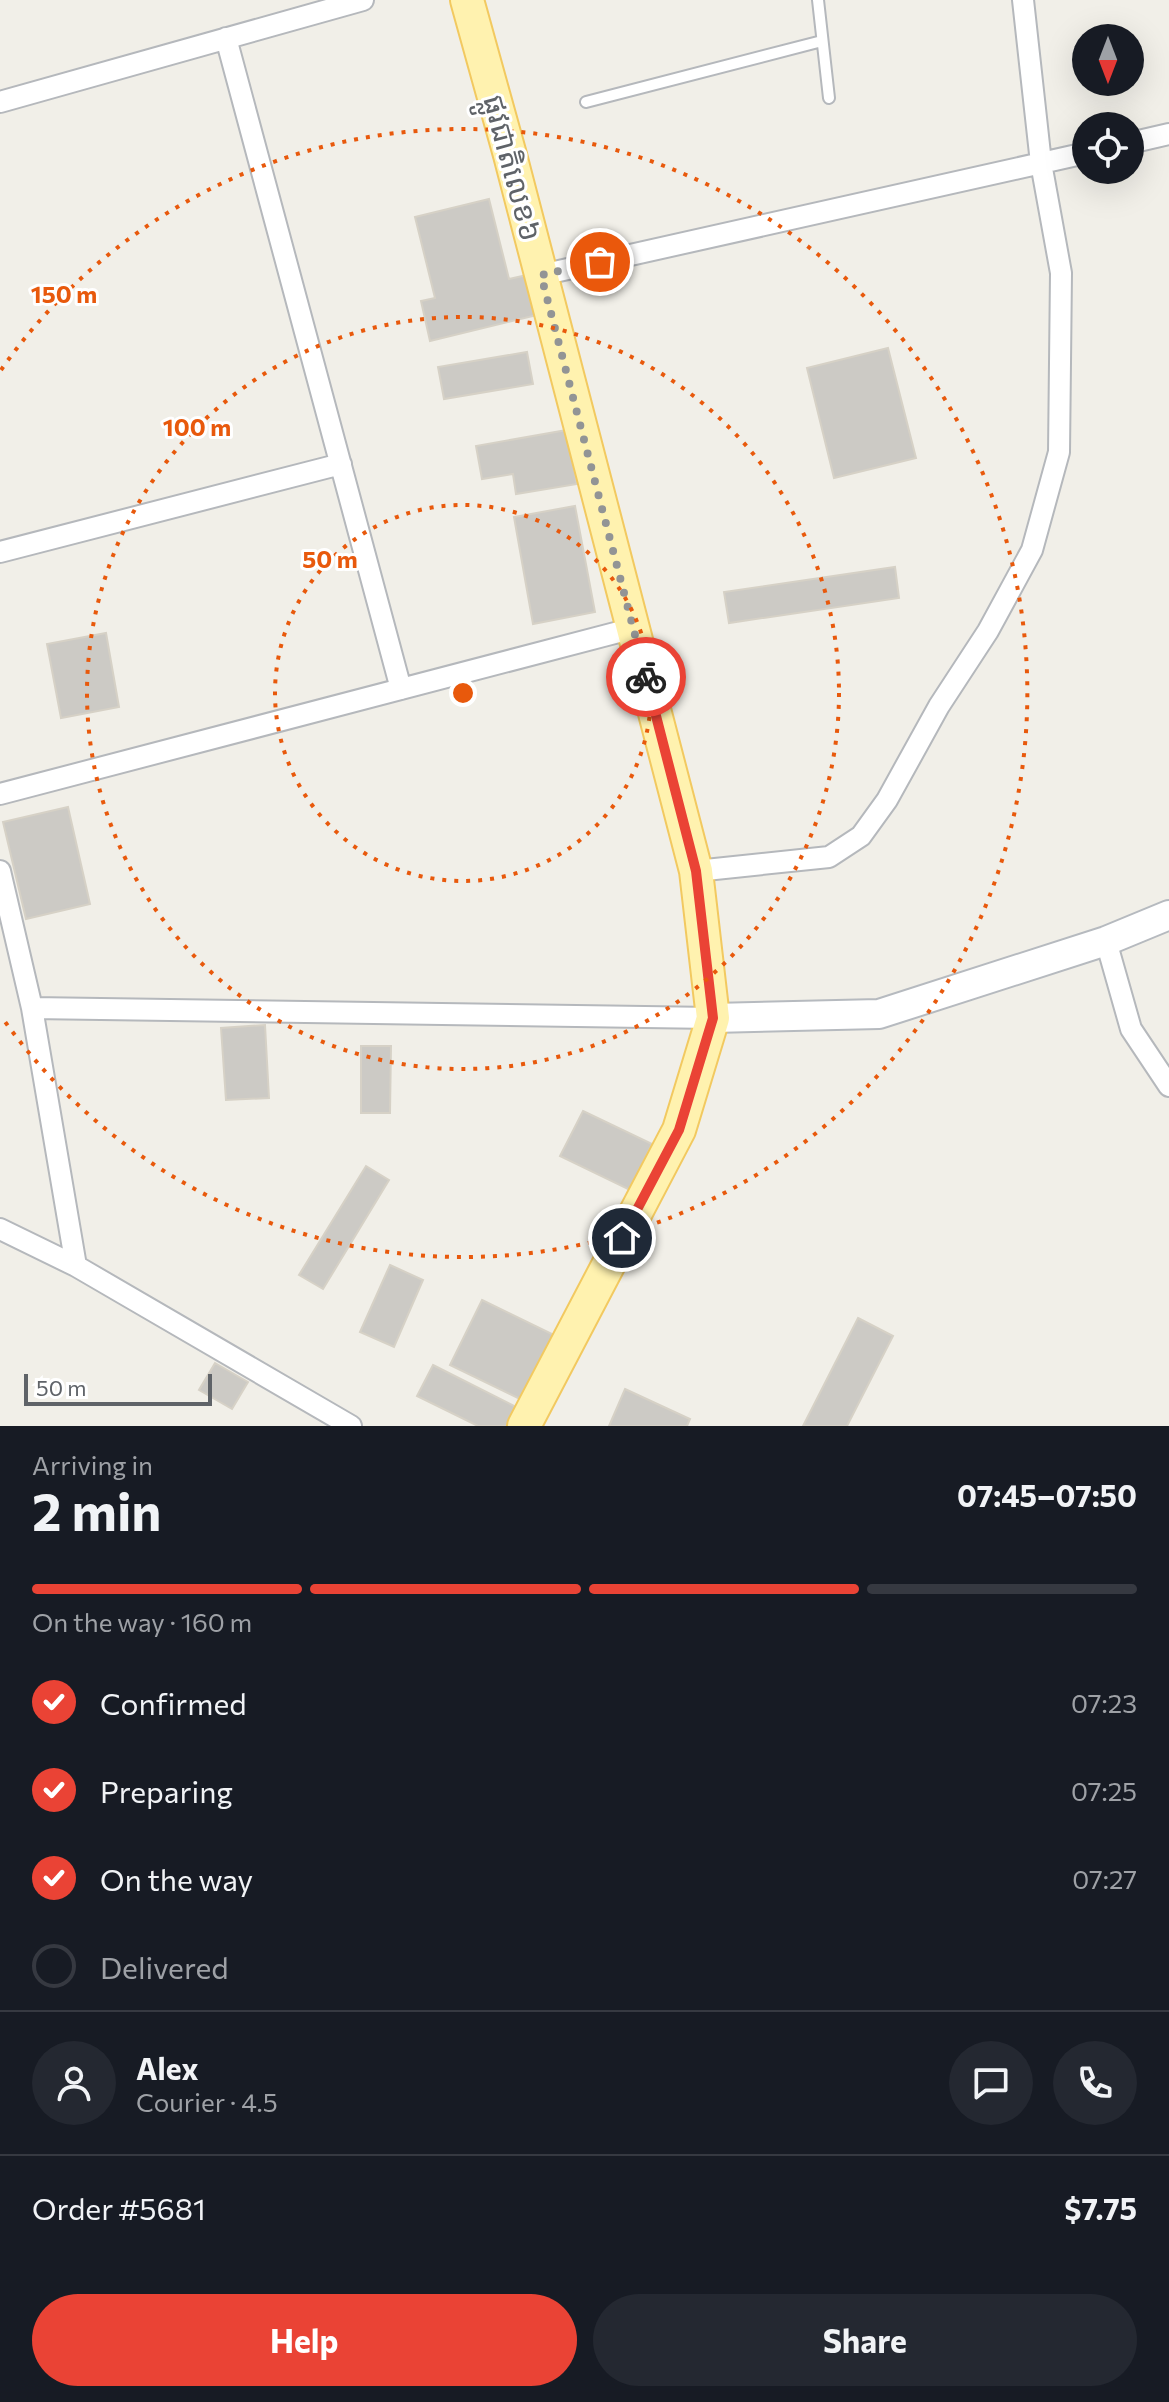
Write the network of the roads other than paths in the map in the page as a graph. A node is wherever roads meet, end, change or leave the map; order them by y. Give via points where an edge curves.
1 (363, 0) edge
2 (467, 0) edge
3 (818, 0) edge
4 (1023, 0) edge
5 (226, 38) junction
6 (822, 41) junction
7 (829, 98) dead end
8 (0, 102) edge
9 (586, 102) dead end
10 (1169, 134) edge
11 (1144, 140) edge
12 (1072, 156) edge
13 (1041, 163) junction
14 (541, 275) junction
15 (341, 464) junction
16 (0, 552) edge
17 (634, 628) junction
18 (401, 689) junction
19 (0, 794) edge
20 (0, 871) edge
21 (696, 871) junction
22 (1169, 915) edge
23 (1106, 941) junction
24 (32, 1008) junction
25 (713, 1018) junction
26 (1169, 1086) edge
27 (0, 1229) edge
28 (76, 1266) junction
29 (351, 1426) edge
30 (524, 1426) edge

1 - 5 street
2 - 14 main road, ផ្លូវជាតិលេខ៦
3 - 6 lane
4 - 13 street
5 - 8 street
5 - 15 street
6 - 7 lane
6 - 9 lane
10 - 11 street
12 - 13 street
13 - 14 street
13 - 21 street via 1061,273 1059,452 1032,550 861,836 829,857
14 - 17 main road, ផ្លូវជាតិលេខ៦
15 - 16 street
15 - 18 street
17 - 18 street
17 - 21 main road, ផ្លូវជាតិលេខ៦
18 - 19 street
20 - 24 street
21 - 25 main road, ផ្លូវជាតិលេខ៦
22 - 23 street
23 - 25 street via 879,1014
23 - 26 street via 1131,1029
24 - 25 street
24 - 28 street
25 - 30 main road, ផ្លូវជាតិលេខ៦ via 679,1130
27 - 28 street
28 - 29 street

